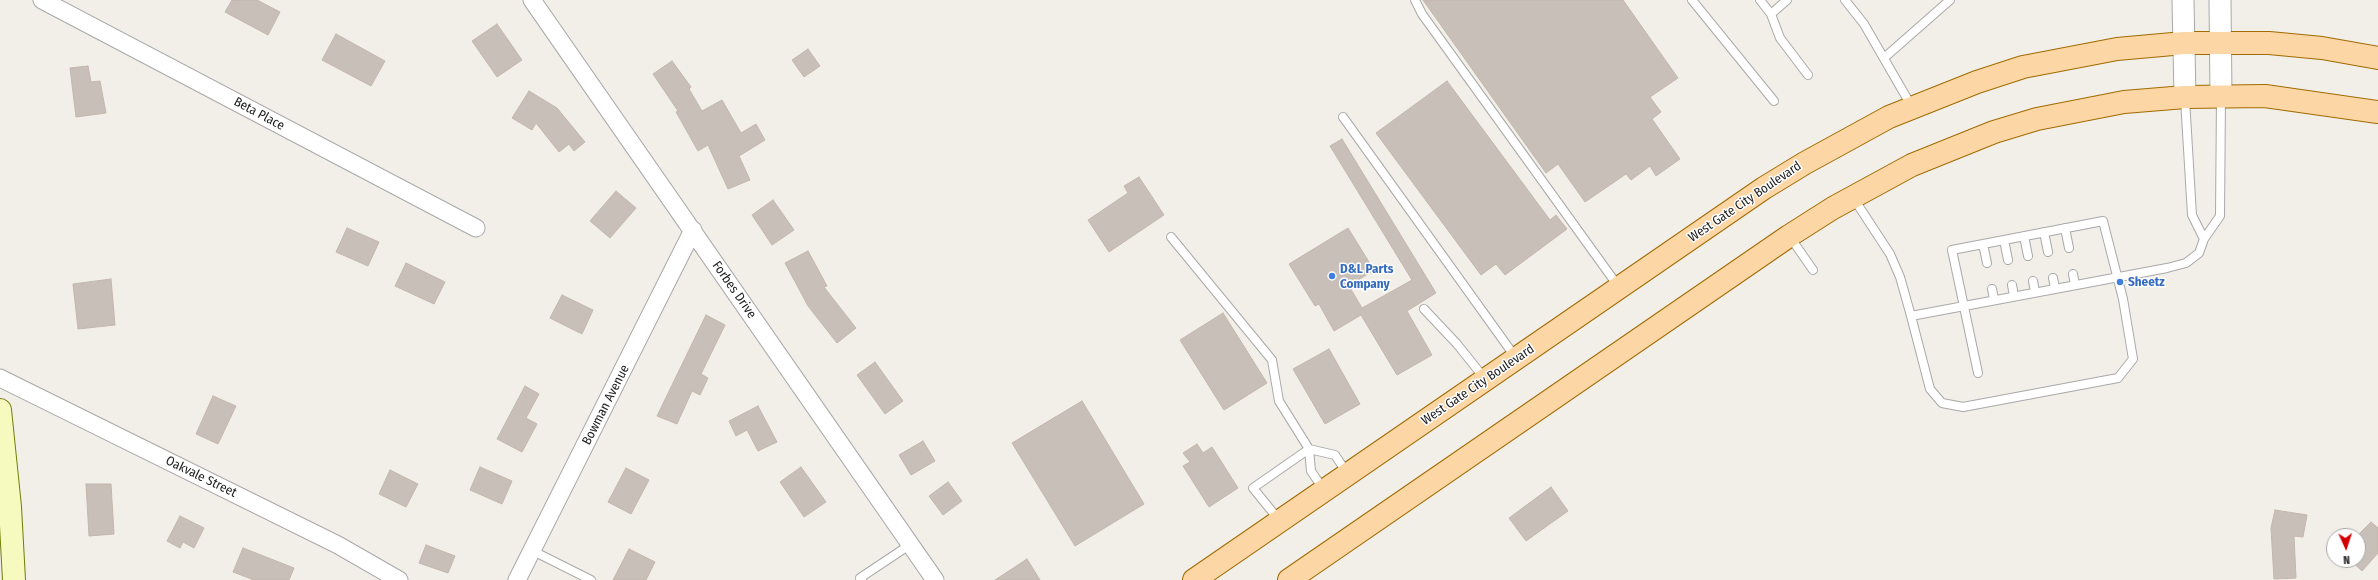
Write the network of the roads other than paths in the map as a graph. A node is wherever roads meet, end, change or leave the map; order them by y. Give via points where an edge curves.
1 (42, 0) edge
2 (532, 0) edge
3 (1415, 0) edge
4 (1692, 0) edge
5 (1760, 0) edge
6 (1787, 0) edge
7 (1845, 0) edge
8 (1950, 0) edge
9 (2183, 0) edge
10 (2220, 0) edge
11 (1771, 14) junction
12 (2221, 42) junction
13 (2184, 43) junction
14 (1884, 58) junction
15 (2378, 58) edge
16 (1808, 75) dead end
17 (2221, 96) junction
18 (2185, 97) junction
19 (1774, 101) dead end
20 (1912, 107) junction
21 (2378, 112) edge
22 (1343, 117) dead end
23 (1853, 197) junction
24 (476, 228) dead end
25 (2065, 228) junction
26 (693, 230) junction
27 (2044, 232) junction
28 (1790, 236) junction
29 (2024, 236) junction
30 (1171, 237) dead end
31 (2204, 239) junction
32 (2004, 240) junction
33 (1983, 244) junction
34 (2069, 248) dead end
35 (2048, 252) dead end
36 (2028, 256) dead end
37 (2008, 260) dead end
38 (1987, 263) dead end
39 (1813, 270) dead end
40 (2073, 274) dead end
41 (2116, 277) junction
42 (2053, 278) dead end
43 (2033, 281) dead end
44 (2012, 285) dead end
45 (2075, 285) junction
46 (1620, 288) junction
47 (1992, 288) dead end
48 (2055, 288) junction
49 (2035, 292) junction
50 (2014, 296) junction
51 (1994, 299) junction
52 (1964, 305) junction
53 (1424, 310) dead end
54 (1911, 316) junction
55 (1516, 358) junction
56 (1978, 373) dead end
57 (0, 378) edge
58 (1485, 380) junction
59 (0, 410) edge
60 (1309, 449) junction
61 (1348, 474) junction
62 (1324, 490) junction
63 (1280, 521) junction
64 (911, 544) junction
65 (533, 550) junction
66 (1297, 577) edge
67 (14, 580) edge
68 (399, 580) edge
69 (517, 580) edge
70 (591, 580) edge
71 (862, 580) edge
72 (935, 580) edge
73 (1194, 580) edge

1 - 24 street, Beta Place
2 - 26 street, Forbes Drive
3 - 46 lane via 1422,14
4 - 19 lane
5 - 11 lane
6 - 11 lane
7 - 14 lane via 1864,24
8 - 14 lane
9 - 13 street
10 - 12 street
11 - 16 lane via 1780,38
12 - 13 main road, West Gate City Boulevard
12 - 15 main road, West Gate City Boulevard via 2276,44
12 - 17 street
13 - 18 street
13 - 20 main road, West Gate City Boulevard via 2116,49 2036,64 1976,82
14 - 20 lane
17 - 18 main road
17 - 21 main road via 2265,96
17 - 31 lane via 2220,216
18 - 23 main road via 2124,102 2081,109 1994,132 1912,165
18 - 31 lane via 2192,215
20 - 46 main road, West Gate City Boulevard via 1889,116 1805,162
22 - 55 lane
23 - 28 main road
23 - 54 lane via 1890,254
25 - 27 lane
25 - 34 lane
25 - 41 lane via 2103,221
26 - 64 street, Forbes Drive
26 - 65 street, Bowman Avenue
27 - 29 lane
27 - 35 lane
28 - 39 lane
28 - 66 main road
29 - 32 lane
29 - 36 lane
30 - 60 lane via 1272,360 1279,401
31 - 41 lane via 2200,253 2186,262 2168,268
32 - 33 lane
32 - 37 lane
33 - 38 lane
33 - 52 lane via 1952,250
40 - 45 lane
41 - 45 lane
41 - 54 lane via 2123,299 2133,359 2118,378 1963,407 1942,403 1930,389
42 - 48 lane
43 - 49 lane
44 - 50 lane
45 - 48 lane
46 - 55 main road, West Gate City Boulevard
47 - 51 lane
48 - 49 lane
49 - 50 lane
50 - 51 lane
51 - 52 lane
52 - 54 lane
52 - 56 lane
53 - 58 lane via 1457,344
55 - 58 main road, West Gate City Boulevard
57 - 68 street, Oakvale Street via 338,545
58 - 61 main road, West Gate City Boulevard
59 - 67 main road via 10,507
60 - 61 lane via 1335,455
60 - 62 lane via 1311,471
60 - 63 lane via 1253,488
61 - 62 main road, West Gate City Boulevard
62 - 63 main road, West Gate City Boulevard
63 - 73 main road, West Gate City Boulevard
64 - 71 lane via 860,578
64 - 72 street, Forbes Drive
65 - 69 street, Bowman Avenue
65 - 70 lane

